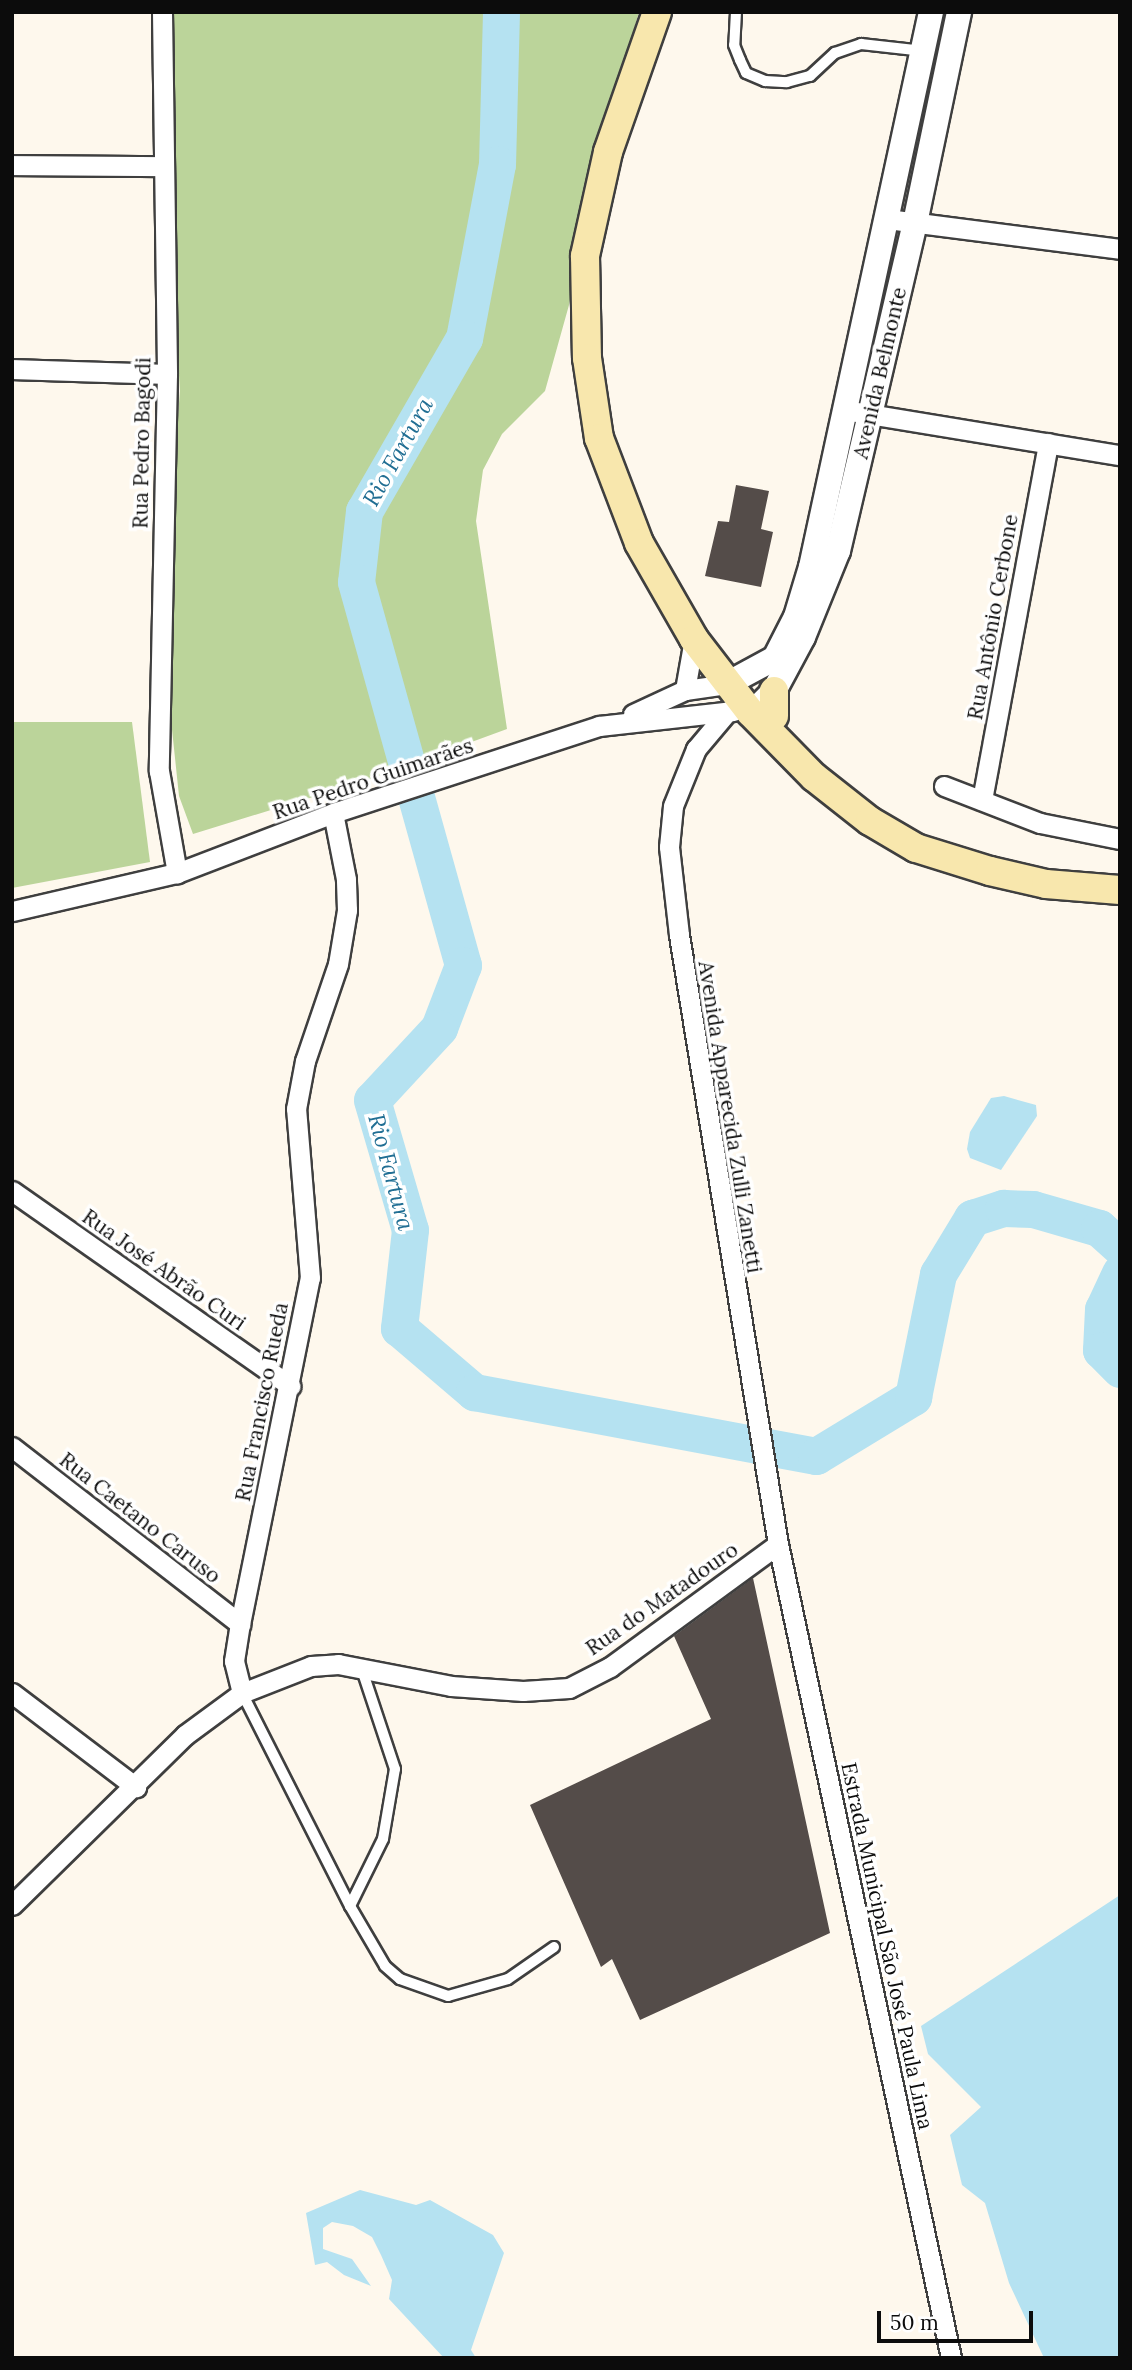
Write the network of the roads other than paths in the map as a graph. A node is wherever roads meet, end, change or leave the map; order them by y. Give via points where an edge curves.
1 (162, 12) edge
2 (657, 12) edge
3 (736, 12) edge
4 (931, 12) edge
5 (959, 12) edge
6 (937, 55) junction
7 (12, 165) edge
8 (164, 166) junction
9 (887, 219) junction
10 (915, 223) junction
11 (1120, 249) edge
12 (12, 369) edge
13 (167, 374) junction
14 (844, 410) junction
15 (871, 412) junction
16 (1048, 443) junction
17 (1120, 455) edge
18 (659, 578) junction
19 (694, 639) junction
20 (735, 680) junction
21 (685, 690) junction
22 (758, 707) junction
23 (703, 713) junction
24 (599, 726) junction
25 (696, 749) junction
26 (944, 786) dead end
27 (982, 800) junction
28 (333, 813) junction
29 (1120, 839) edge
30 (177, 873) junction
31 (1120, 890) edge
32 (12, 911) edge
33 (12, 1191) edge
34 (290, 1386) junction
35 (12, 1447) edge
36 (778, 1544) junction
37 (240, 1624) junction
38 (361, 1667) junction
39 (12, 1693) edge
40 (242, 1693) junction
41 (136, 1787) junction
42 (12, 1905) edge
43 (350, 1906) junction
44 (554, 1947) dead end
45 (951, 2358) edge

1 - 8 street, Rua Pedro Bagodi
2 - 18 main road via 608,152 585,256 584,308 599,438 618,496
3 - 6 lane via 734,45 740,60 746,73 765,81 810,76 835,53 861,44
4 - 6 street, Avenida Belmonte
5 - 6 street, Avenida Belmonte
6 - 9 street, Avenida Belmonte
6 - 10 street, Avenida Belmonte
7 - 8 street
8 - 13 street, Rua Pedro Bagodi
9 - 10 street
9 - 14 street, Avenida Belmonte
10 - 11 street
10 - 15 street, Avenida Belmonte
12 - 13 street
13 - 30 street, Rua Pedro Bagodi via 159,771
14 - 15 street
14 - 20 street, Avenida Belmonte via 820,533 796,617 775,658
15 - 16 street
15 - 22 street, Avenida Belmonte via 838,551 803,637
16 - 17 street
16 - 27 street, Rua Antônio Cerbone
18 - 19 main road
18 - 20 main road
19 - 20 main road
19 - 21 street
20 - 21 street
20 - 22 main road
21 - 23 street via 699,697
21 - 24 street
22 - 23 street, Rua Pedro Guimarães
22 - 25 street, Avenida Apparecida Zulli Zanetti
22 - 31 main road via 814,777 870,821 916,848 1046,884
23 - 24 street, Rua Pedro Guimarães
23 - 25 street
24 - 28 street, Rua Pedro Guimarães
25 - 36 street, Avenida Apparecida Zulli Zanetti via 678,784 669,847 678,935
26 - 27 street
27 - 29 street via 1040,823
28 - 30 street, Rua Pedro Guimarães
28 - 34 street, Rua Francisco Rueda via 346,878 346,910 338,964 305,1061 296,1109 310,1278
30 - 32 street, Rua Pedro Guimarães
33 - 34 street, Rua José Abrão Curi
34 - 37 street, Rua Francisco Rueda
35 - 37 street, Rua Caetano Caruso
36 - 38 street, Rua do Matadouro via 610,1667 569,1688 523,1692 451,1686
36 - 45 street, Estrada Municipal São José Paula Lima
37 - 40 street, Rua Francisco Rueda via 234,1661
38 - 40 street, Rua do Matadouro via 311,1667
38 - 43 lane via 396,1769 383,1839
39 - 41 street
40 - 41 street via 185,1735
40 - 43 lane
41 - 42 street
43 - 44 lane via 385,1966 419,1989 448,1996 508,1979

